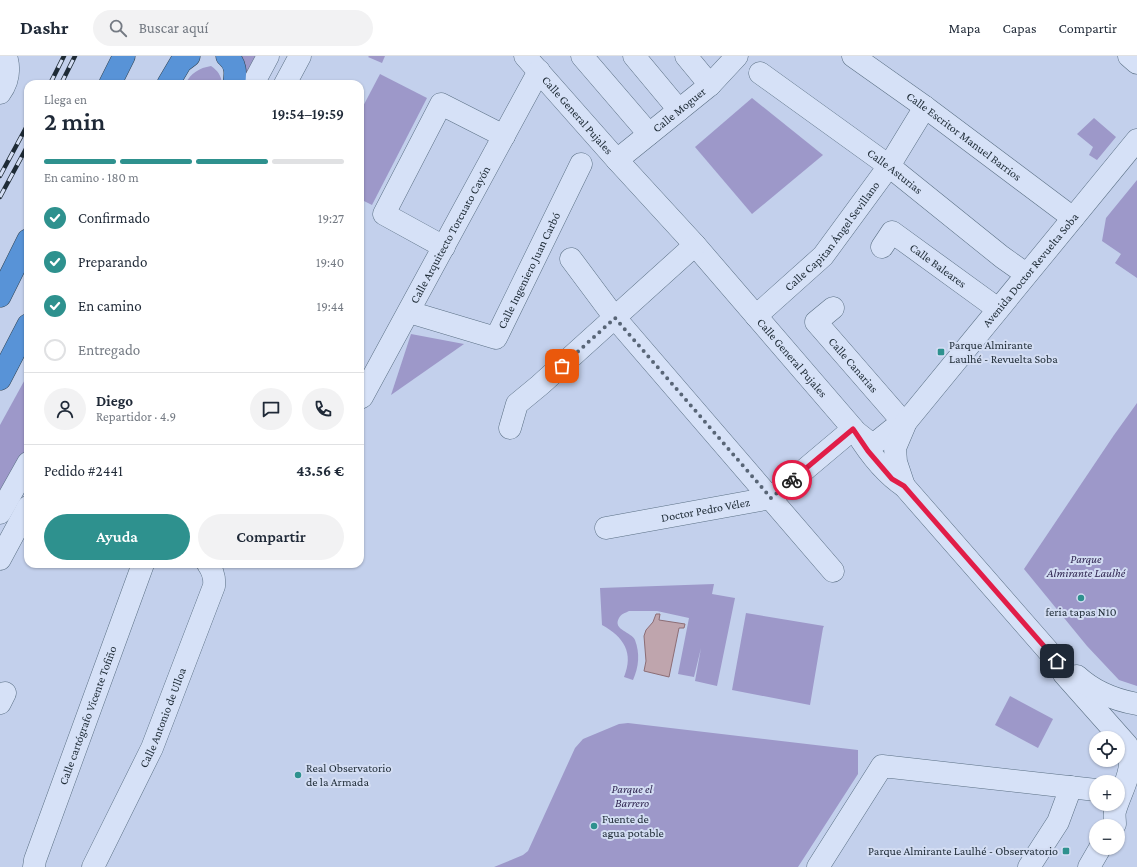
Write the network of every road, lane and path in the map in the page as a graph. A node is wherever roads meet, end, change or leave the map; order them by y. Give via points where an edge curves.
1 (6, 56) edge
2 (124, 56) edge
3 (168, 56) edge
4 (189, 56) edge
5 (227, 56) edge
6 (268, 56) edge
7 (300, 56) edge
8 (582, 56) edge
9 (634, 56) edge
10 (686, 56) edge
11 (737, 56) edge
12 (854, 56) edge
13 (1129, 56) edge
14 (1137, 63) edge
15 (532, 64) edge
16 (760, 73) dead end
17 (112, 80) edge
18 (155, 80) edge
19 (170, 80) edge
20 (235, 80) edge
21 (255, 80) edge
22 (287, 80) edge
23 (710, 85) junction
24 (0, 93) edge
25 (925, 107) junction
26 (679, 110) junction
27 (649, 134) junction
28 (504, 136) junction
29 (1137, 140) edge
30 (617, 160) junction
31 (582, 164) dead end
32 (889, 166) junction
33 (1073, 218) junction
34 (695, 245) junction
35 (444, 247) junction
36 (24, 248) edge
37 (882, 248) dead end
38 (571, 259) dead end
39 (1026, 274) junction
40 (0, 296) edge
41 (833, 308) dead end
42 (998, 310) junction
43 (409, 312) junction
44 (756, 316) junction
45 (615, 318) junction
46 (24, 333) edge
47 (0, 379) edge
48 (364, 393) edge
49 (906, 422) junction
50 (510, 428) dead end
51 (855, 431) junction
52 (24, 470) edge
53 (904, 486) junction
54 (771, 498) junction
55 (0, 513) edge
56 (24, 521) edge
57 (606, 528) dead end
58 (20, 536) edge
59 (0, 559) edge
60 (142, 568) edge
61 (211, 568) edge
62 (833, 571) dead end
63 (1057, 661) junction
64 (1137, 704) edge
65 (1071, 787) junction
66 (1089, 789) edge
67 (1126, 795) edge
68 (1114, 819) edge
69 (1096, 855) edge
70 (34, 867) edge
71 (93, 867) edge
72 (818, 867) edge
73 (1029, 867) edge
74 (1089, 867) edge

1 - 24 street via 8,76
2 - 17 highway
3 - 18 highway
4 - 19 highway via 181,62
5 - 20 highway via 232,60 236,71
6 - 21 street
7 - 22 street
8 - 27 street
9 - 26 street
10 - 23 street
11 - 23 street, Calle Moguer
12 - 25 street, Calle Escritor Manuel Barrios
13 - 14 street
15 - 28 street, Calle Arquitecto Torcuato Cayón
15 - 30 street, Calle General Pujales
16 - 32 street, Calle Asturias
23 - 26 street, Calle Moguer
25 - 32 street, Calle Capitan Ángel Sevillano
25 - 33 street, Calle Escritor Manuel Barrios
26 - 27 street, Calle Moguer
27 - 30 street, Calle Moguer
28 - 35 street, Calle Arquitecto Torcuato Cayón
28 - 35 street via 442,104 384,214
29 - 33 street, Avenida Doctor Revuelta Soba
30 - 34 street, Calle General Pujales
31 - 43 street, Calle Ingeniero Juan Carbó via 496,338
32 - 39 street, Calle Asturias
32 - 44 street, Calle Capitan Ángel Sevillano via 823,256
33 - 39 street, Avenida Doctor Revuelta Soba
34 - 44 street, Calle General Pujales
34 - 45 street
35 - 43 street, Calle Arquitecto Torcuato Cayón
36 - 40 highway
37 - 42 street, Calle Baleares via 892,232
38 - 45 street
39 - 42 street, Avenida Doctor Revuelta Soba
41 - 49 street, Calle Canarias via 816,322 896,414
42 - 49 street, Avenida Doctor Revuelta Soba
43 - 48 street, Calle Arquitecto Torcuato Cayón
44 - 51 street, Calle General Pujales
45 - 50 street via 517,404
45 - 54 street
46 - 47 highway
49 - 51 street via 878,442 870,443
49 - 53 street, Avenida Doctor Revuelta Soba via 895,448 896,462
51 - 53 street, Calle General Pujales via 892,479
51 - 54 street, Doctor Pedro Vélez
52 - 55 street
53 - 63 street, Calle General Pujales
54 - 57 street, Doctor Pedro Vélez
54 - 62 street
56 - 58 street
58 - 59 street
60 - 70 street, Calle cartógrafo Vicente Tofiño
61 - 71 street, Calle Antonio de Ulloa via 214,586 152,748
63 - 64 street via 1092,688
63 - 67 street via 1064,674 1130,750 1132,756
65 - 66 street
65 - 72 street via 882,766
65 - 73 street via 1058,822
67 - 68 street via 1115,812
69 - 74 street

